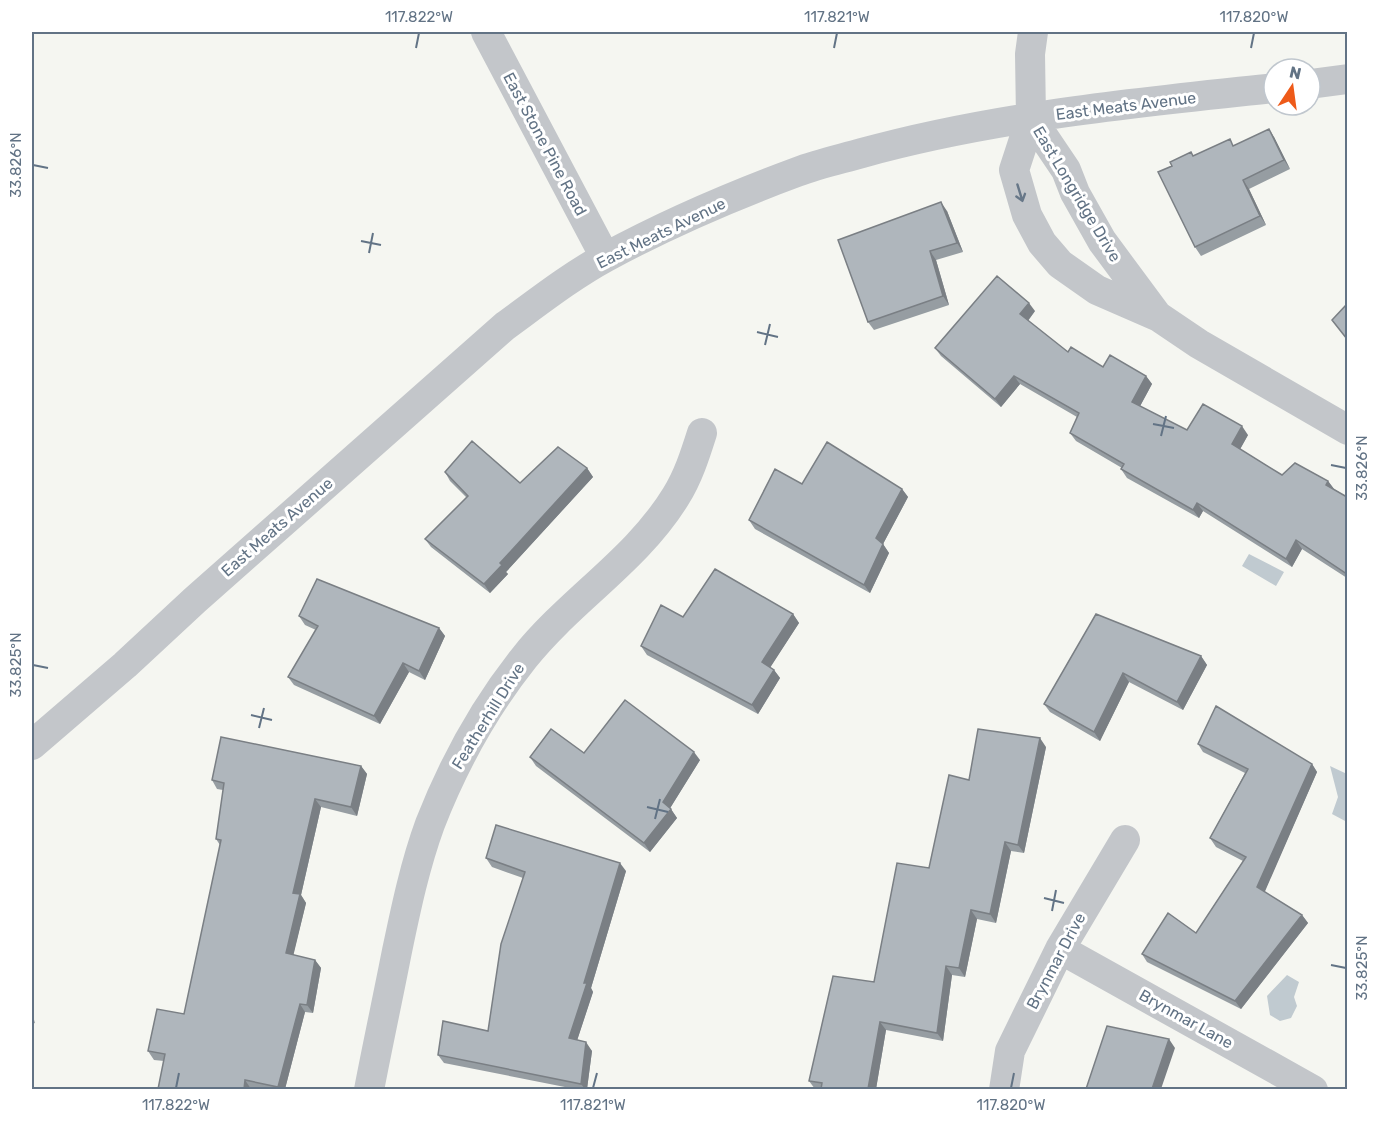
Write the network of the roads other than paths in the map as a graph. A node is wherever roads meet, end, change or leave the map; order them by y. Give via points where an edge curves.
1 (486, 32) edge
2 (1033, 32) edge
3 (1347, 80) edge
4 (1322, 83) edge
5 (1262, 89) edge
6 (1031, 118) junction
7 (605, 257) junction
8 (1159, 317) junction
9 (1347, 430) edge
10 (702, 433) dead end
11 (32, 745) edge
12 (1125, 840) dead end
13 (1060, 949) junction
14 (369, 1089) edge
15 (1004, 1089) edge
16 (1313, 1089) edge

1 - 7 street, East Stone Pine Road
2 - 6 street via 1029,54
3 - 4 street
5 - 6 street, East Meats Avenue
6 - 7 street, East Meats Avenue via 906,141 798,171 695,213
6 - 8 street, East Longridge Drive via 1066,170 1102,241
6 -> 8 street, East Longridge Drive via 1014,170 1027,215 1042,243 1060,264 1097,290
7 - 11 street, East Meats Avenue via 506,326
8 - 9 street, East Longridge Drive
10 - 14 street, Featherhill Drive via 687,477 666,511 524,657 447,782 409,894
12 - 13 street, Brynmar Drive
13 - 15 street, Brynmar Drive via 1010,1051
13 - 16 street, Brynmar Lane

